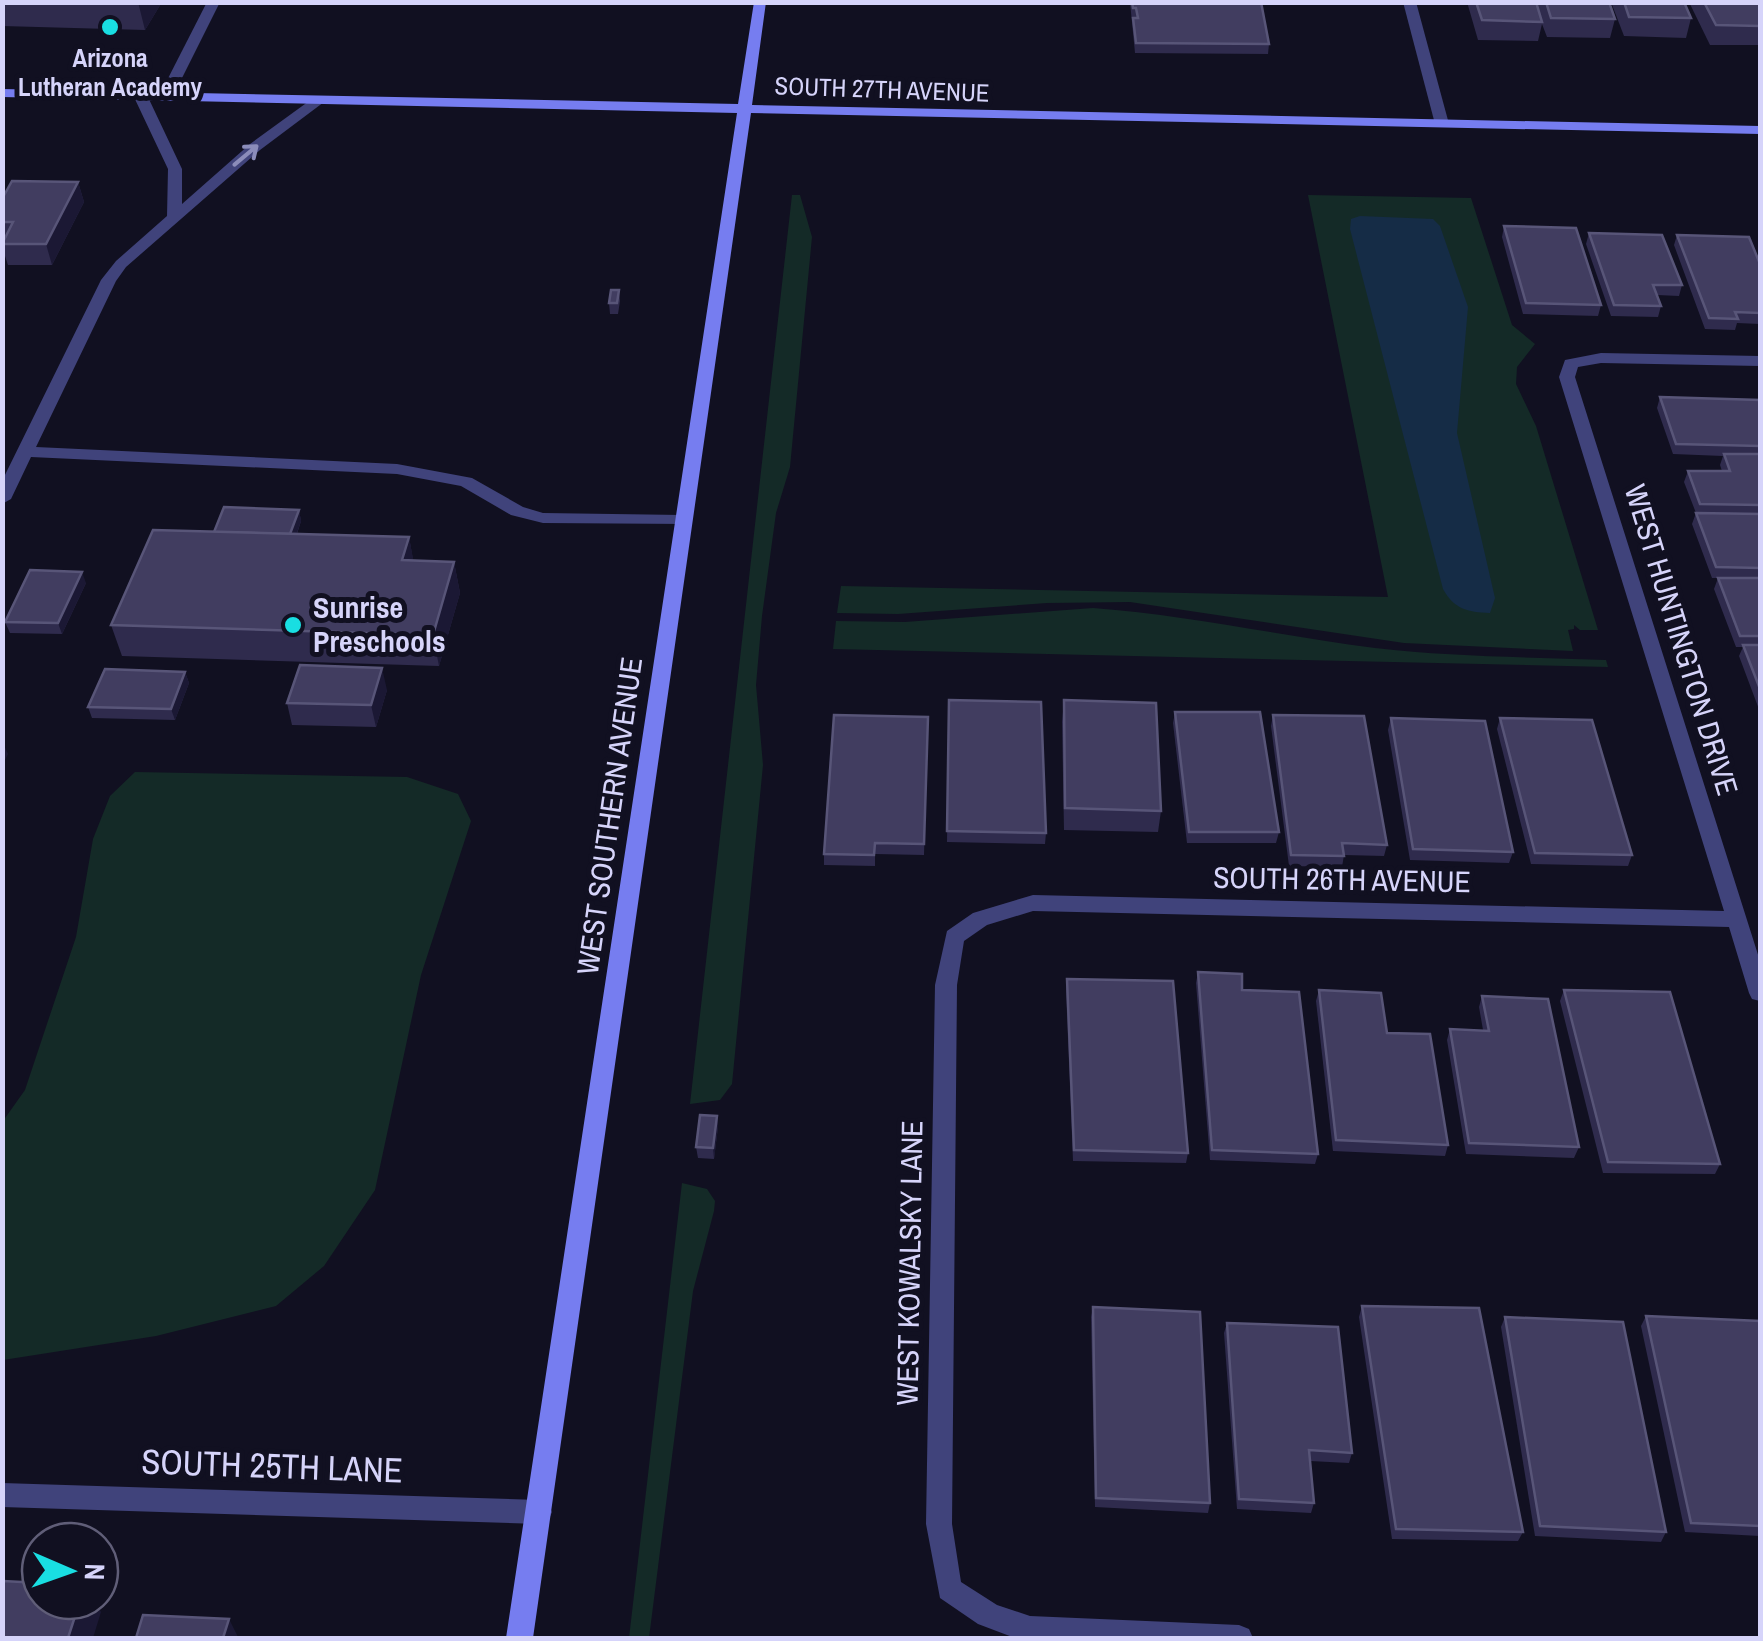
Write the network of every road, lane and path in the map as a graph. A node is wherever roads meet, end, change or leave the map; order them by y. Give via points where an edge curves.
1 (214, 2) edge
2 (760, 2) edge
3 (1408, 2) edge
4 (2, 93) edge
5 (140, 96) junction
6 (166, 96) junction
7 (321, 99) junction
8 (744, 108) junction
9 (1442, 124) junction
10 (1760, 130) edge
11 (174, 216) junction
12 (1760, 360) edge
13 (28, 452) junction
14 (2, 498) edge
15 (682, 520) junction
16 (1736, 919) junction
17 (954, 937) joint
18 (1760, 993) edge
19 (2, 1495) edge
20 (540, 1512) junction
21 (519, 1638) edge
22 (1238, 1638) edge

1 - 6 street
2 - 8 main road, WEST SOUTHERN AVENUE
3 - 9 street
4 - 5 main road, SOUTH 27TH AVENUE
5 - 6 main road, SOUTH 27TH AVENUE
5 - 11 street via 175,169
6 - 7 main road, SOUTH 27TH AVENUE
7 - 8 main road, SOUTH 27TH AVENUE
11 -> 7 street
8 - 9 main road, SOUTH 27TH AVENUE
8 - 15 main road, WEST SOUTHERN AVENUE
9 - 10 main road, SOUTH 27TH AVENUE
11 - 13 street via 109,280
12 - 16 street, WEST HUNTINGTON DRIVE via 1601,358 1571,364 1568,377
13 - 14 street
13 - 15 street via 398,469 466,482 530,516
15 - 20 main road, WEST SOUTHERN AVENUE
16 - 17 street, SOUTH 26TH AVENUE via 1033,903 980,920
16 - 18 street, WEST HUNTINGTON DRIVE
17 - 22 street, WEST KOWALSKY LANE via 946,985 939,1524 949,1589 974,1609 1030,1629
19 - 20 street, SOUTH 25TH LANE
20 - 21 main road, WEST SOUTHERN AVENUE

